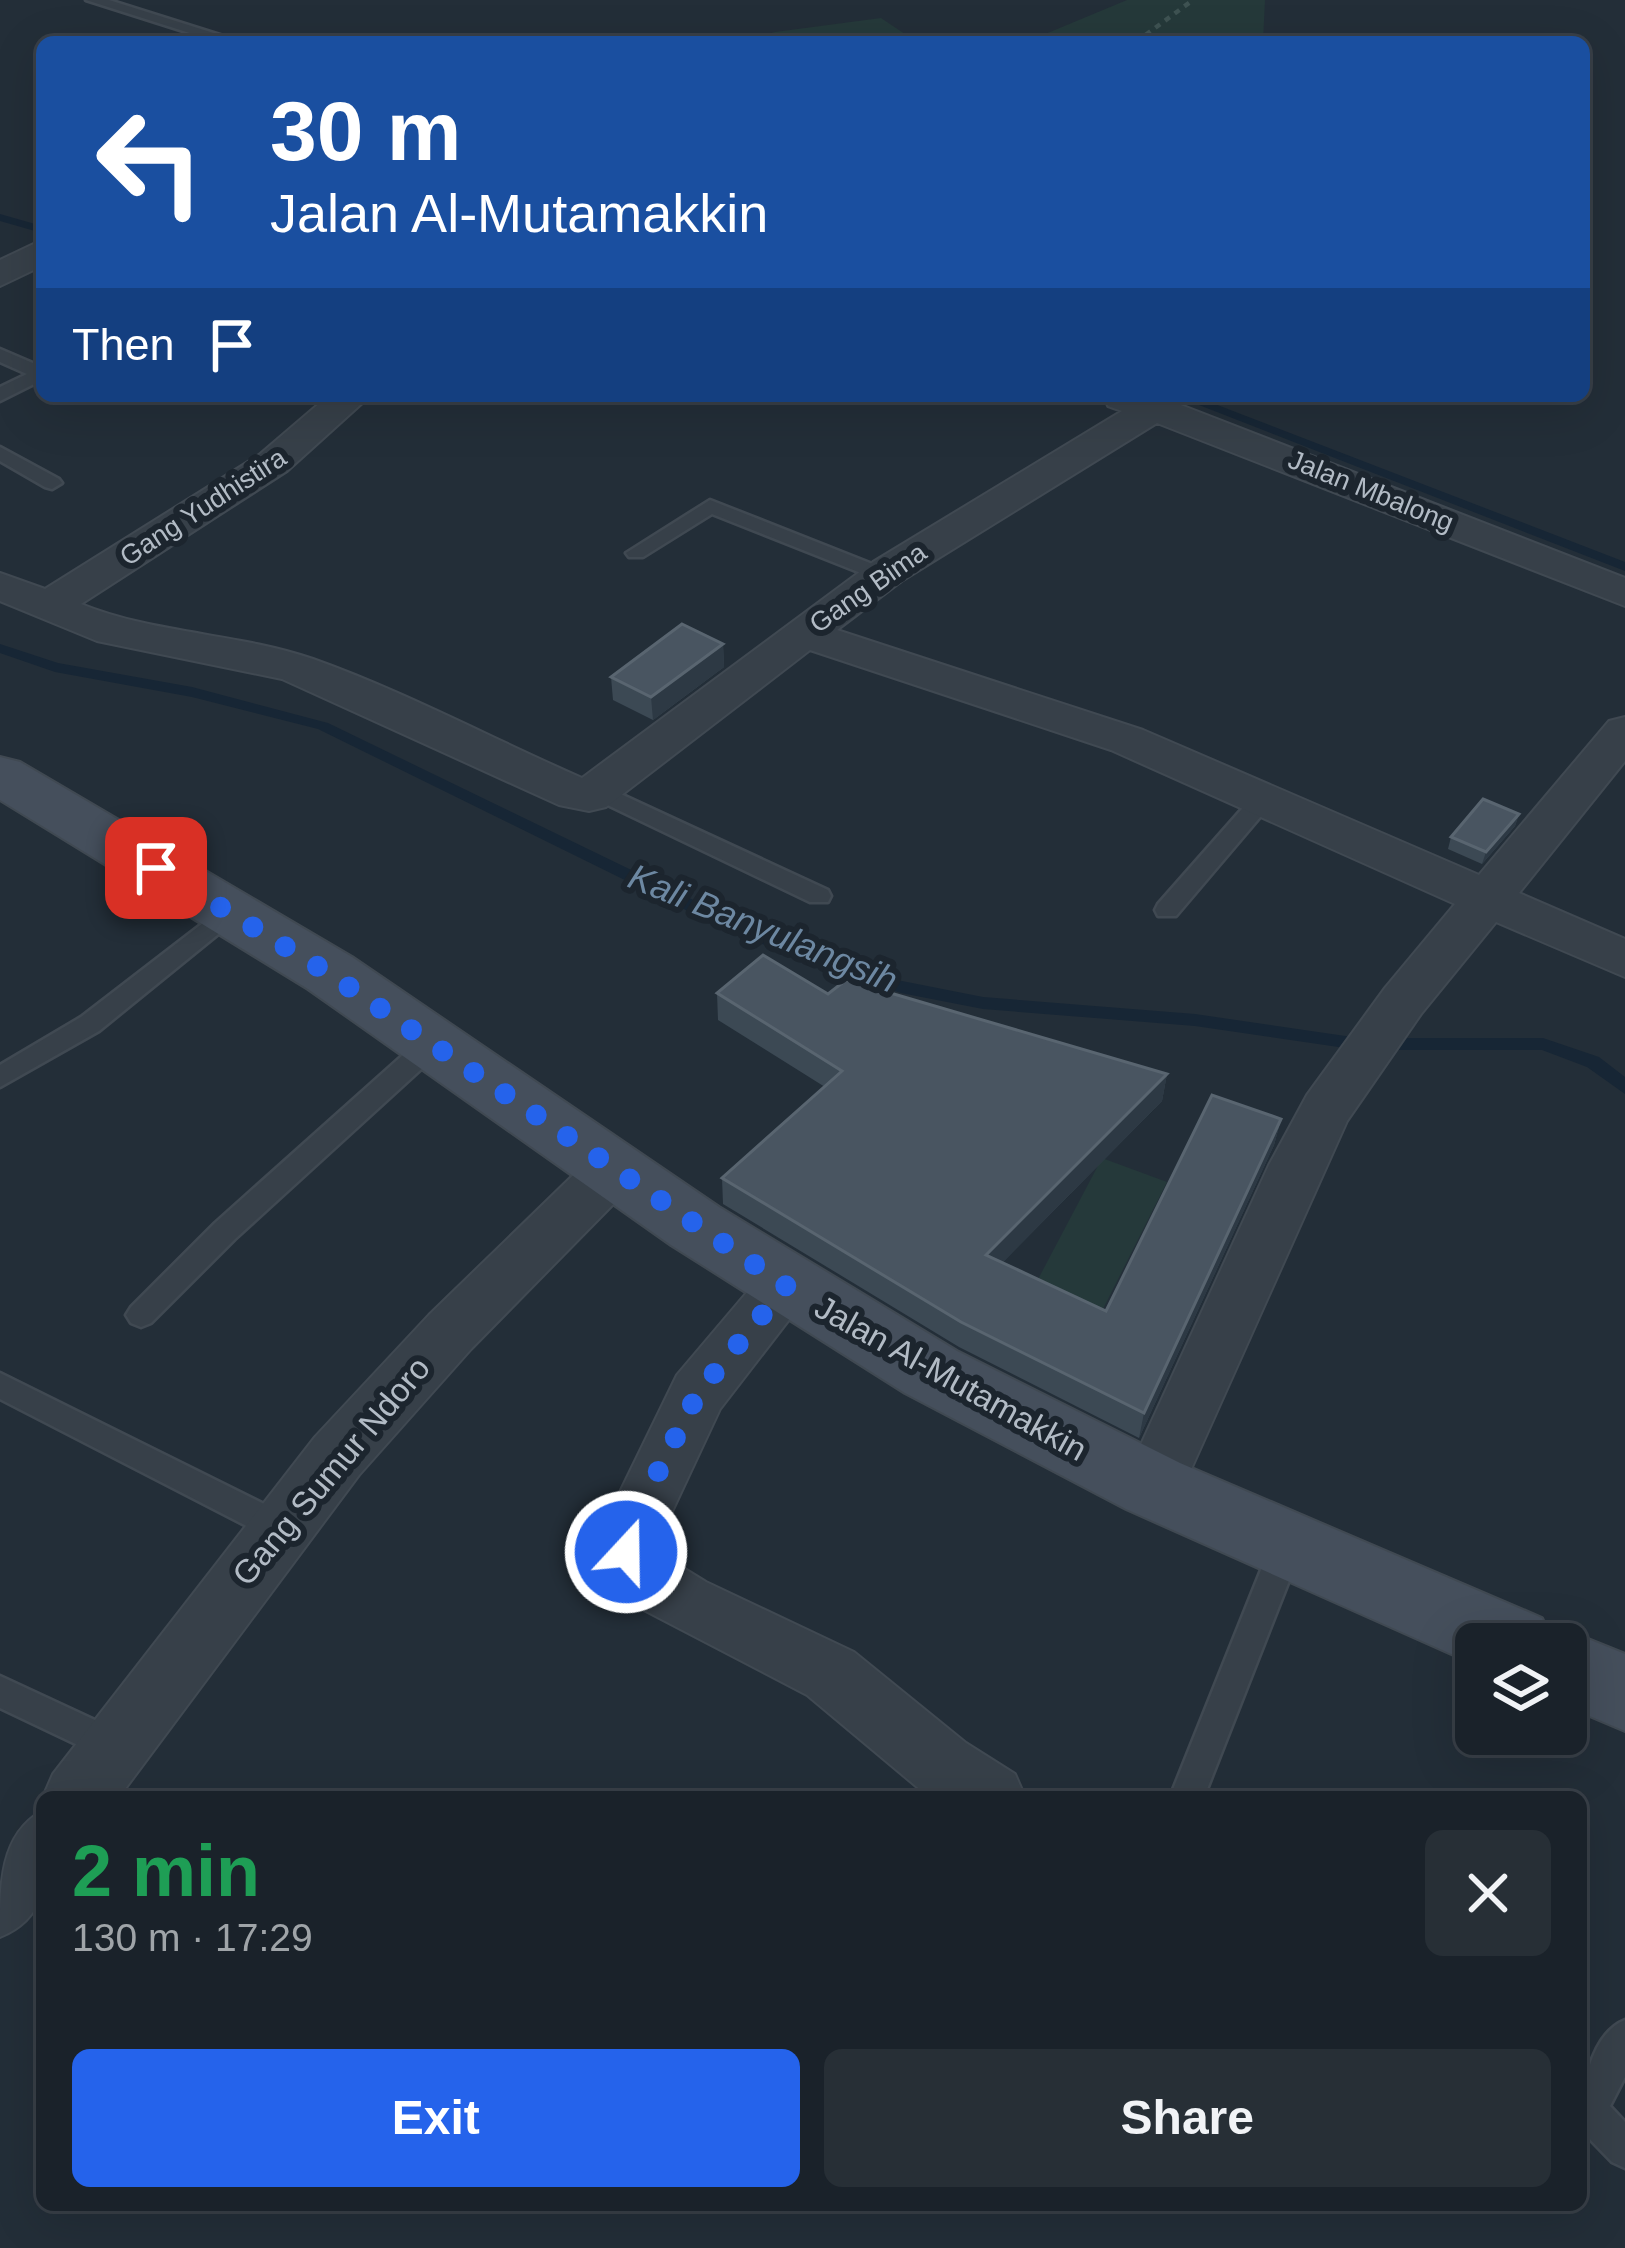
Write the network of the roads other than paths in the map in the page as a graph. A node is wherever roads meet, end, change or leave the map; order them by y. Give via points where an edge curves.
1 (93, 0) edge
2 (214, 36) edge
3 (0, 233) edge
4 (36, 246) edge
5 (36, 252) edge
6 (0, 274) edge
7 (0, 355) edge
8 (36, 370) edge
9 (36, 376) edge
10 (0, 395) edge
11 (344, 402) edge
12 (1134, 402) edge
13 (0, 453) edge
14 (52, 483) dead end
15 (636, 553) dead end
16 (883, 575) junction
17 (0, 586) edge
18 (1625, 593) edge
19 (46, 607) junction
20 (804, 634) junction
21 (1625, 731) edge
22 (598, 792) junction
23 (10, 793) edge
24 (1264, 798) junction
25 (819, 896) dead end
26 (1488, 897) junction
27 (1167, 910) dead end
28 (229, 912) junction
29 (1625, 959) edge
30 (432, 1044) junction
31 (0, 1077) edge
32 (614, 1169) junction
33 (786, 1286) junction
34 (141, 1315) dead end
35 (0, 1384) edge
36 (1153, 1486) junction
37 (279, 1527) junction
38 (1286, 1544) junction
39 (1466, 1623) edge
40 (1587, 1676) edge
41 (0, 1691) edge
42 (1625, 1693) edge
43 (115, 1747) junction
44 (82, 1791) edge
45 (981, 1791) edge
46 (1188, 1791) edge
47 (36, 1853) edge
48 (0, 1902) edge
49 (1625, 2038) edge
50 (1587, 2104) edge
51 (1587, 2109) edge
52 (1625, 2149) edge

1 - 2 lane
3 - 4 street
5 - 6 street
7 - 8 lane
9 - 10 lane
11 - 19 street, Gang Yudhistira via 273,463
12 - 16 street, Gang Bima
12 - 18 street, Jalan Mbalong
13 - 14 lane
15 - 16 lane via 710,506
16 - 20 street, Gang Bima
17 - 19 street
19 - 22 street via 112,632 298,668 576,794
20 - 22 street, Gang Bima
20 - 24 street via 1112,735
21 - 26 street
22 - 25 lane
23 - 28 street, Jalan Al-Mutamakkin
24 - 26 street
24 - 27 lane
26 - 29 street
26 - 36 street via 1326,1109
28 - 30 street, Jalan Al-Mutamakkin
28 - 31 lane via 81,1030
30 - 32 street, Jalan Al-Mutamakkin
30 - 34 lane
32 - 33 street, Jalan Al-Mutamakkin
32 - 37 street, Gang Sumur Ndoro via 450,1332
33 - 36 street, Jalan Al-Mutamakkin via 931,1372
33 - 45 street via 698,1393 624,1558 653,1584 848,1685 944,1770
35 - 37 lane
36 - 38 street, Jalan Al-Mutamakkin
37 - 43 street, Gang Sumur Ndoro
38 - 39 street, Jalan Al-Mutamakkin
38 - 46 lane
40 - 42 street
41 - 43 lane
43 - 44 street, Gang Sumur Ndoro
47 - 48 street
49 - 50 lane
51 - 52 lane

